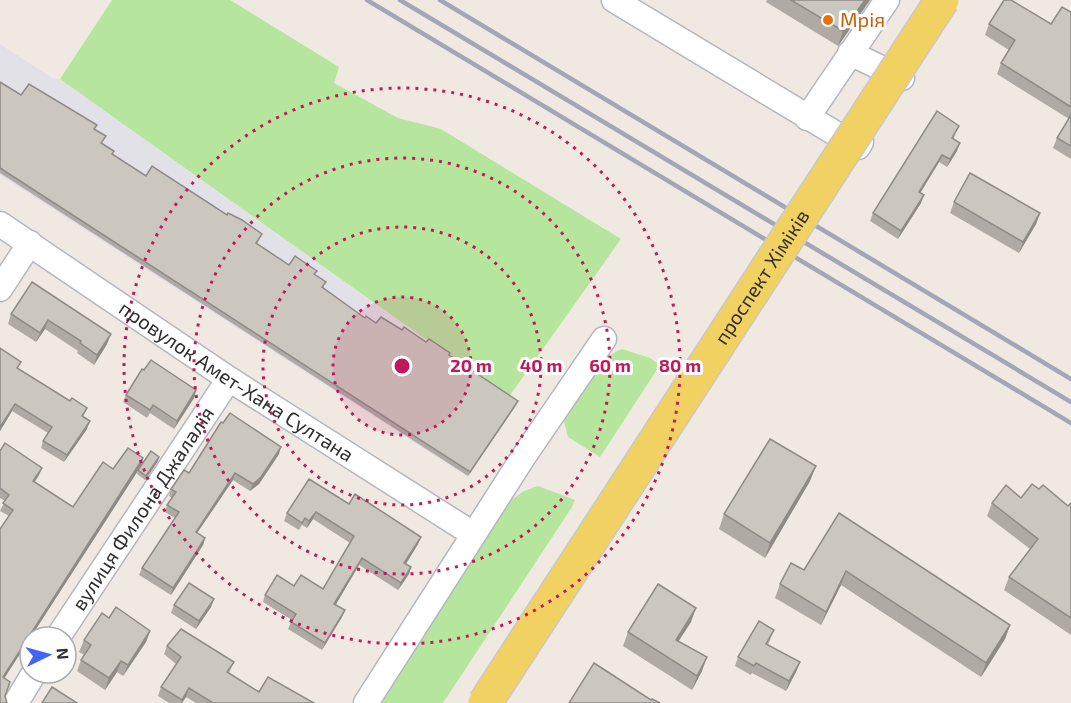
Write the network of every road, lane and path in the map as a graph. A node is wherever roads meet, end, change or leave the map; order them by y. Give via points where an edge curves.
1 (614, 0) edge
2 (887, 0) edge
3 (942, 0) edge
4 (955, 0) edge
5 (850, 53) junction
6 (902, 78) junction
7 (807, 118) junction
8 (0, 224) edge
9 (30, 243) junction
10 (0, 289) edge
11 (604, 339) dead end
12 (229, 380) junction
13 (473, 534) junction
14 (66, 625) edge
15 (26, 685) edge
16 (15, 703) edge
17 (366, 703) edge
18 (485, 703) edge

1 - 7 street
2 - 5 street
3 - 18 main road, проспект Хіміків, bridge
4 - 6 street
5 - 6 street
5 - 7 street
6 - 7 street via 858,147
8 - 9 street, провулок Амет-Хана Султана
9 - 10 street
9 - 12 street, провулок Амет-Хана Султана
11 - 13 street
12 - 13 street, провулок Амет-Хана Султана
12 - 14 street, вулиця Филона Джалалія
13 - 17 street
15 - 16 street

